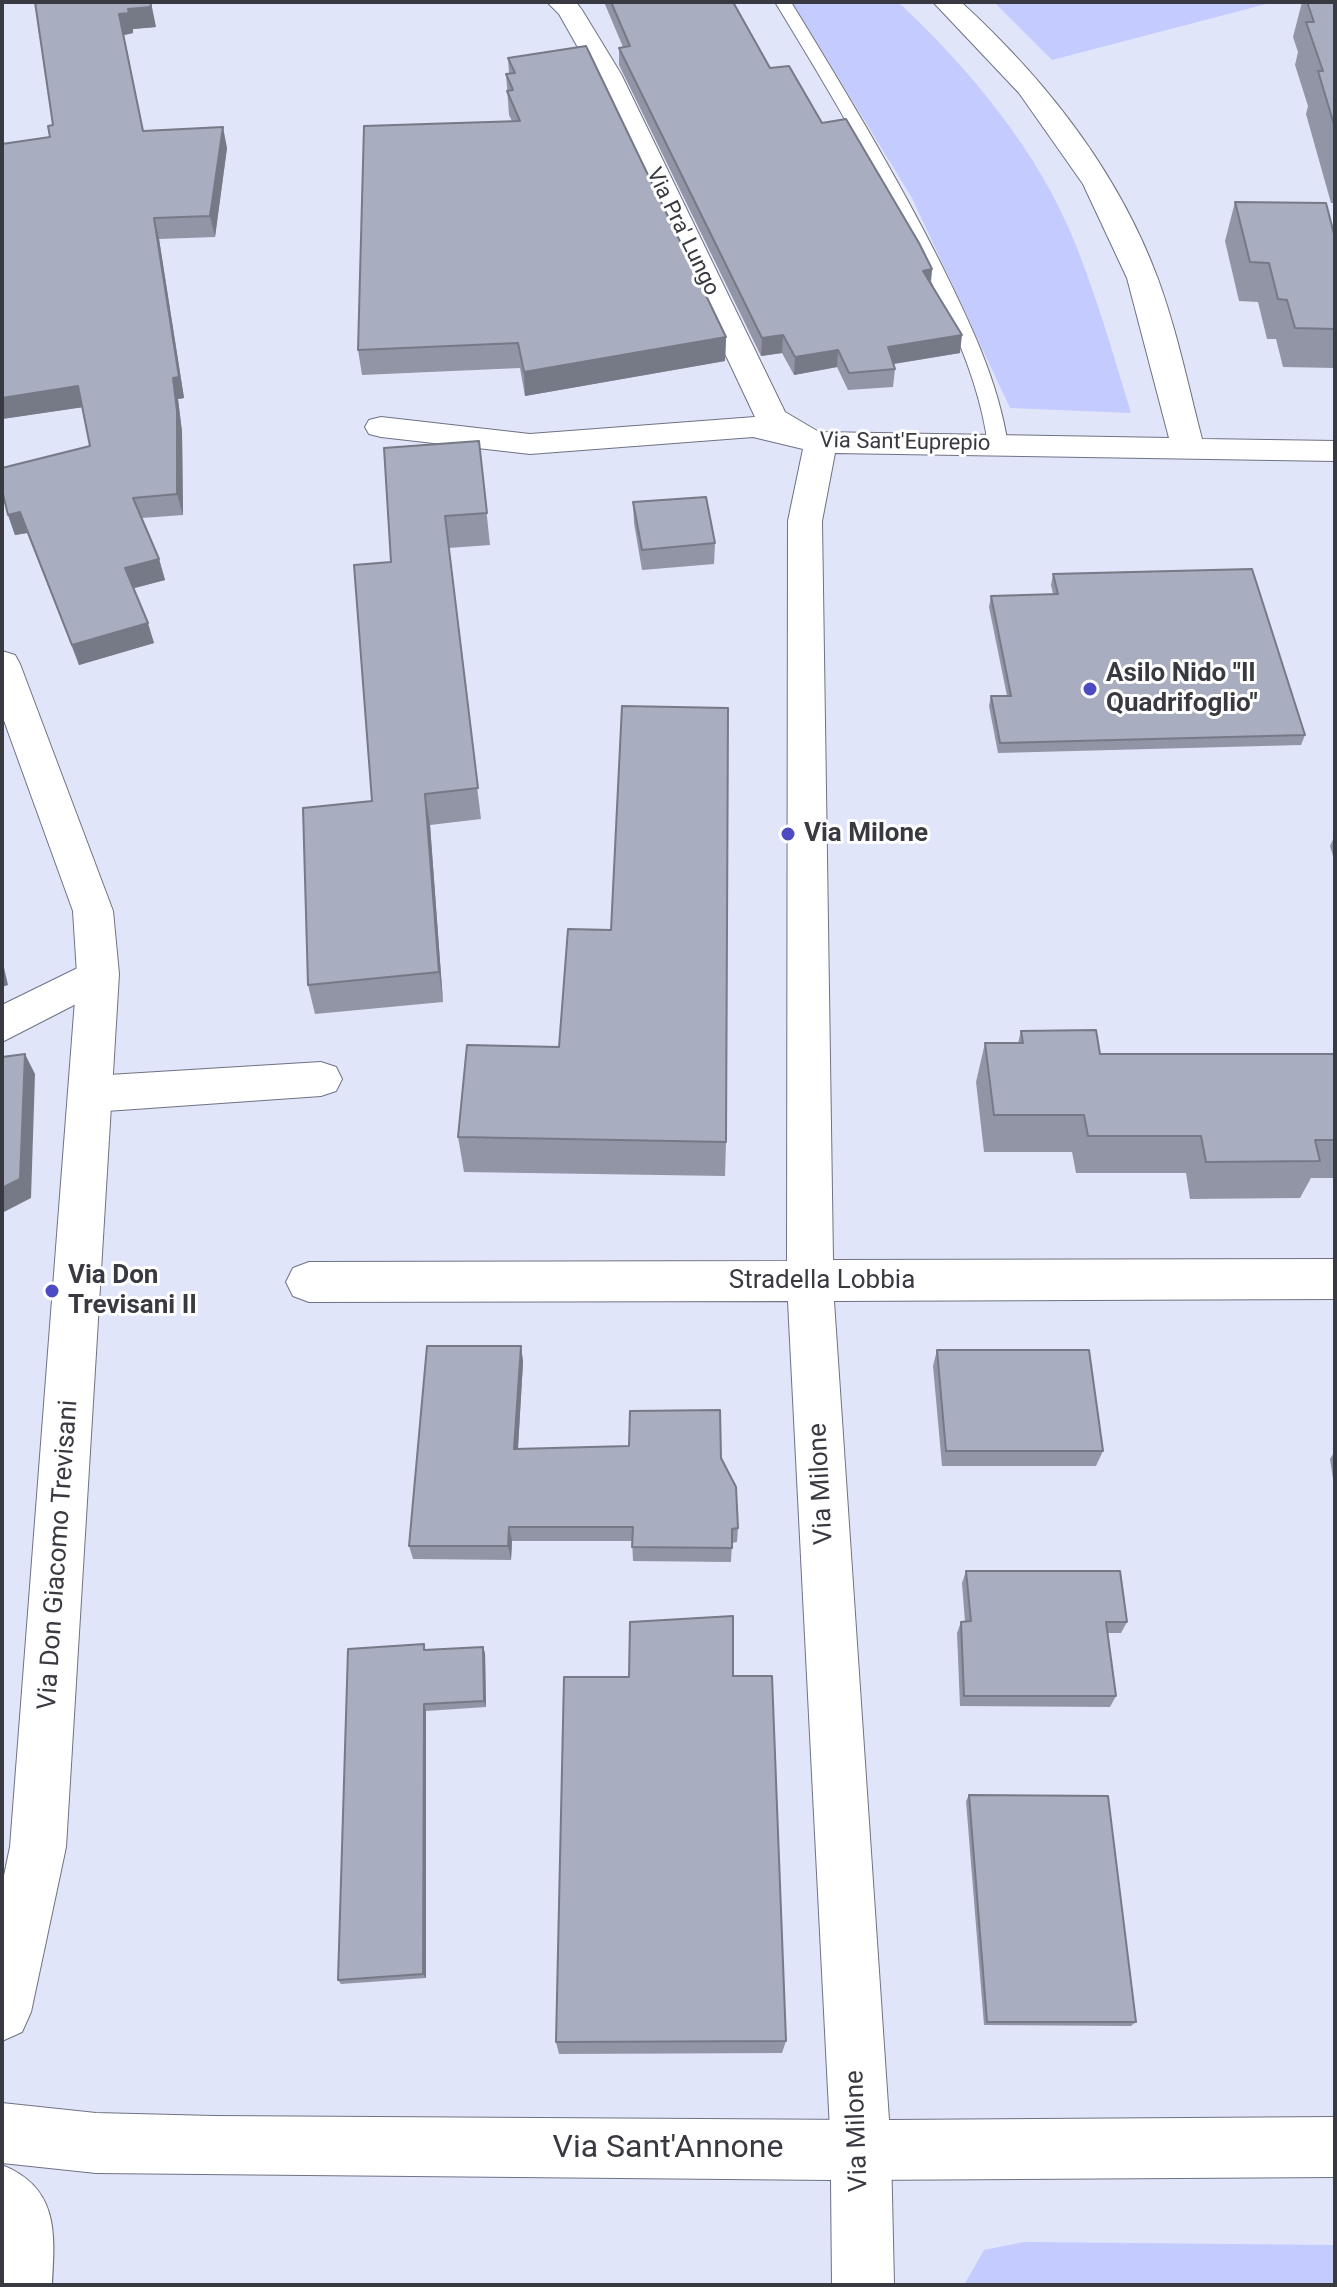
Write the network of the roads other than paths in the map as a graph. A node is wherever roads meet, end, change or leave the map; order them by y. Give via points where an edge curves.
1 (560, 2) edge
2 (783, 2) edge
3 (946, 2) edge
4 (381, 427) dead end
5 (821, 443) junction
6 (998, 445) junction
7 (1188, 448) junction
8 (1335, 451) edge
9 (2, 664) edge
10 (98, 974) junction
11 (2, 1025) edge
12 (321, 1079) dead end
13 (92, 1094) junction
14 (1335, 1279) edge
15 (309, 1282) dead end
16 (810, 1282) junction
17 (2, 2012) edge
18 (2, 2133) edge
19 (1335, 2147) edge
20 (861, 2150) junction
21 (2, 2195) edge
22 (21, 2285) edge
23 (863, 2285) edge

1 - 5 street, Via Pra' Lungo via 607,74 772,418
2 - 6 lane via 910,220 951,303 992,400
3 - 7 street via 1027,85 1088,167 1133,253
4 - 5 street, Via Sant'Euprepio via 530,444 753,427
5 - 6 street, Via Sant'Euprepio
5 - 16 street, Via Milone via 804,547
6 - 7 street, Via Sant'Euprepio
7 - 8 street, Via Sant'Euprepio
9 - 10 street, Via Don Giacomo Trevisani via 93,911
10 - 11 street
10 - 13 street, Via Don Giacomo Trevisani
12 - 13 street
13 - 17 street, Via Don Giacomo Trevisani via 38,1847
14 - 16 street, Stradella Lobbia
15 - 16 street, Stradella Lobbia
16 - 20 street, Via Milone
18 - 20 street, Via Sant'Annone via 96,2143 214,2146
19 - 20 street, Via Sant'Annone
20 - 23 street, Via Milone
21 - 22 street via 25,2228

